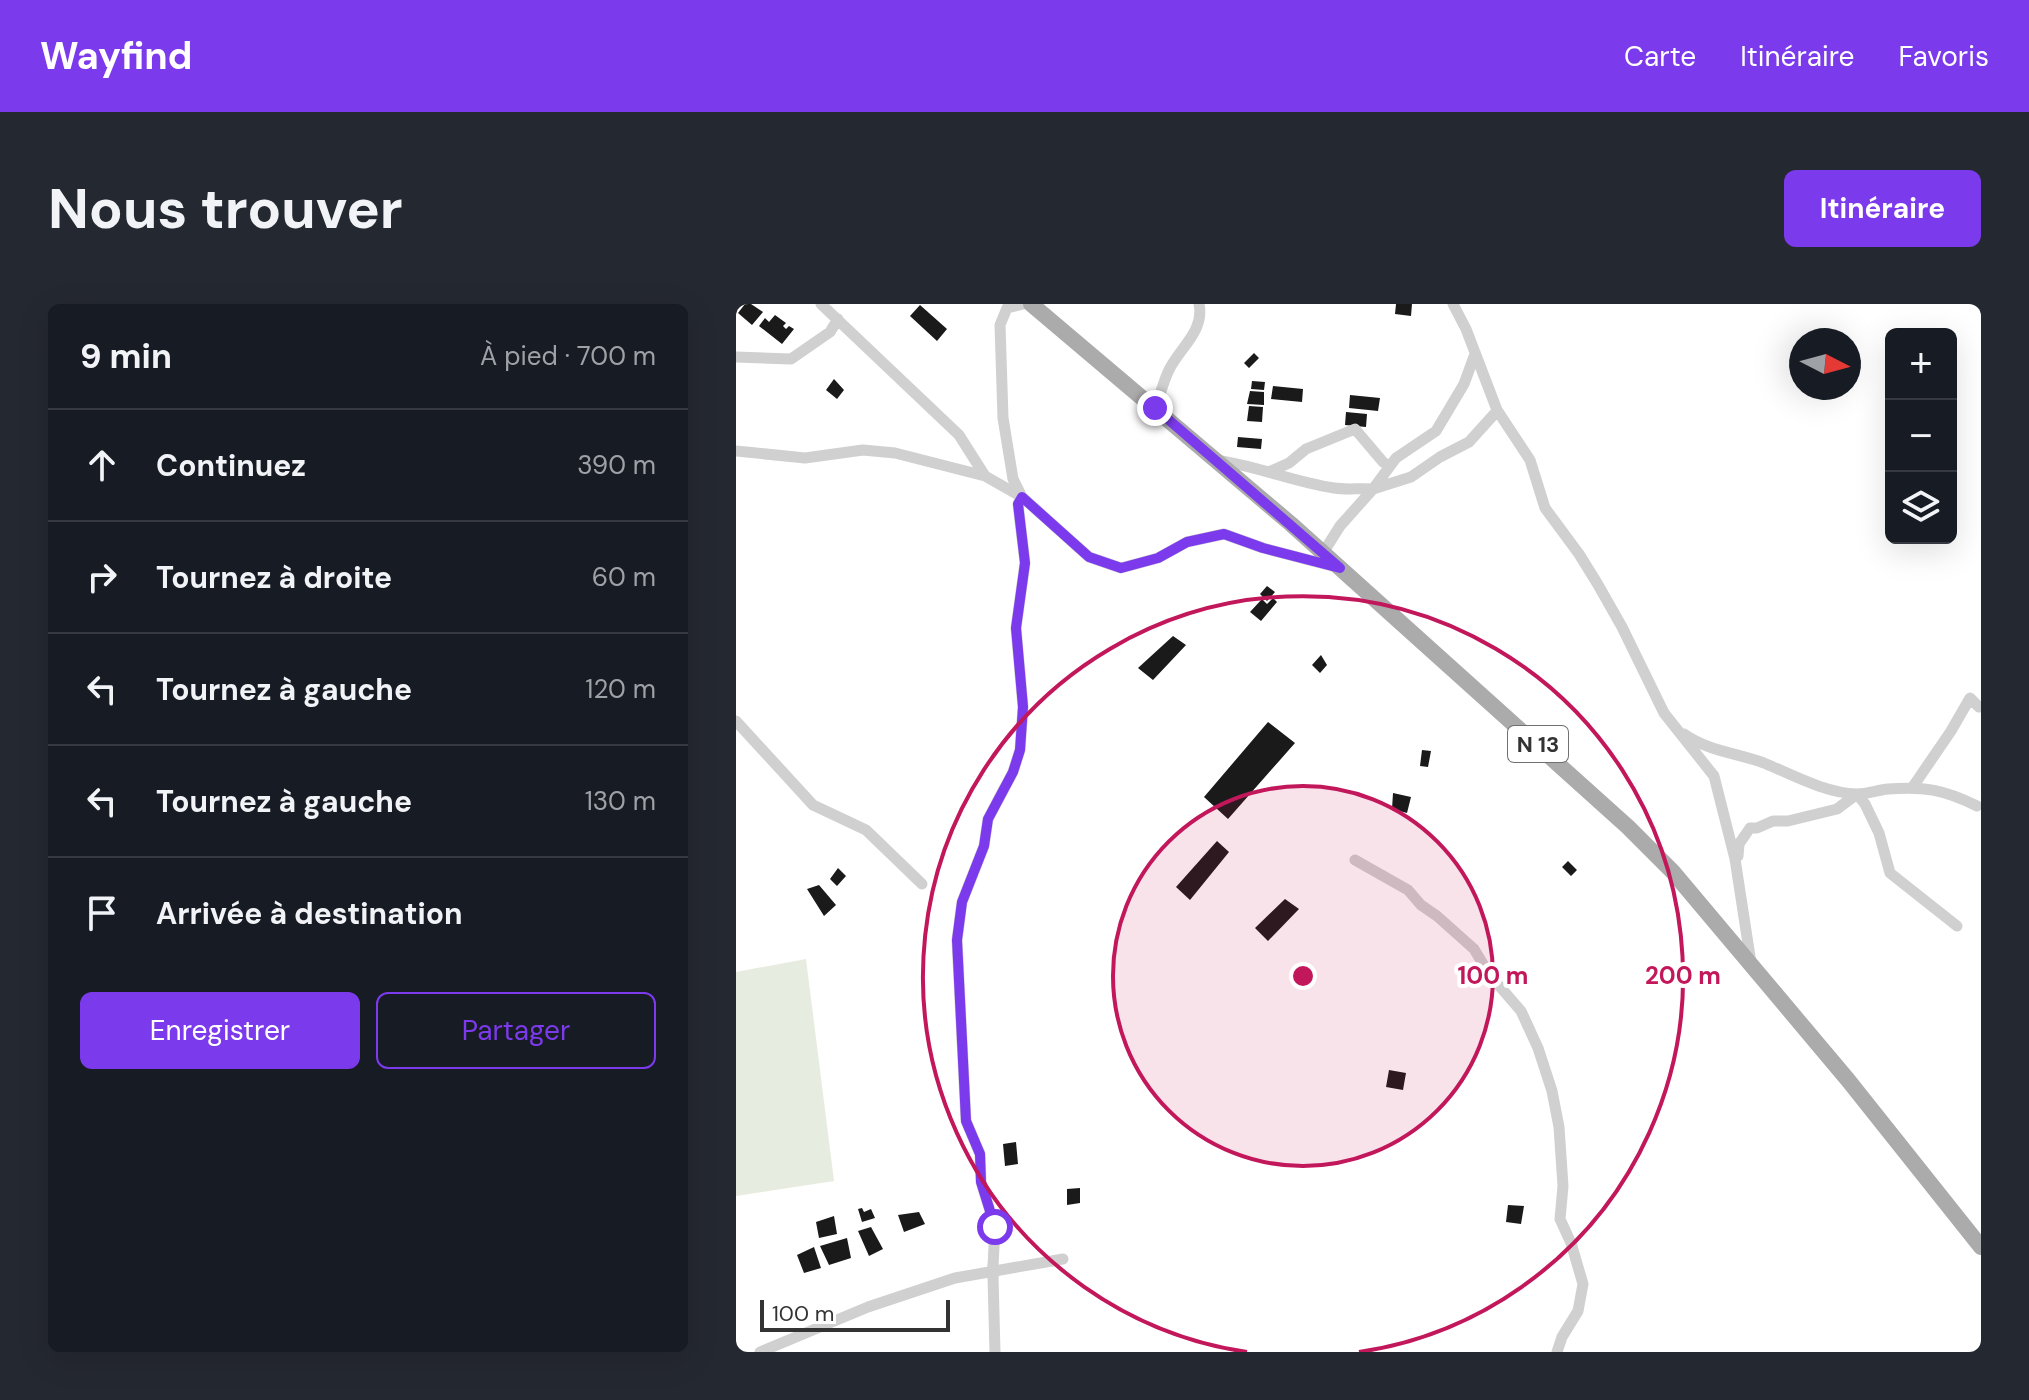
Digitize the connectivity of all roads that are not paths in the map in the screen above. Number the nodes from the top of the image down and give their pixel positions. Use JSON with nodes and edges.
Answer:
{"nodes":[{"id":1,"x":821,"y":304,"type":"edge"},
{"id":2,"x":1023,"y":304,"type":"edge"},
{"id":3,"x":1031,"y":304,"type":"edge"},
{"id":4,"x":1199,"y":304,"type":"edge"},
{"id":5,"x":1453,"y":304,"type":"edge"},
{"id":6,"x":838,"y":319,"type":"junction"},
{"id":7,"x":1475,"y":354,"type":"junction"},
{"id":8,"x":736,"y":357,"type":"edge"},
{"id":9,"x":1155,"y":408,"type":"junction"},
{"id":10,"x":1497,"y":411,"type":"junction"},
{"id":11,"x":736,"y":451,"type":"edge"},
{"id":12,"x":1216,"y":460,"type":"junction"},
{"id":13,"x":1389,"y":466,"type":"junction"},
{"id":14,"x":1271,"y":471,"type":"junction"},
{"id":15,"x":985,"y":476,"type":"junction"},
{"id":16,"x":1373,"y":489,"type":"junction"},
{"id":17,"x":1022,"y":497,"type":"junction"},
{"id":18,"x":1323,"y":553,"type":"junction"},
{"id":19,"x":1340,"y":568,"type":"junction"},
{"id":20,"x":1979,"y":707,"type":"edge"},
{"id":21,"x":736,"y":721,"type":"edge"},
{"id":22,"x":1673,"y":727,"type":"junction"},
{"id":23,"x":1912,"y":788,"type":"junction"},
{"id":24,"x":1857,"y":794,"type":"junction"},
{"id":25,"x":1977,"y":806,"type":"dead end"},
{"id":26,"x":1735,"y":859,"type":"junction"},
{"id":27,"x":1355,"y":860,"type":"dead end"},
{"id":28,"x":922,"y":884,"type":"dead end"},
{"id":29,"x":1957,"y":926,"type":"dead end"},
{"id":30,"x":1752,"y":966,"type":"junction"},
{"id":31,"x":1981,"y":1247,"type":"edge"},
{"id":32,"x":1063,"y":1259,"type":"dead end"},
{"id":33,"x":760,"y":1352,"type":"edge"},
{"id":34,"x":995,"y":1352,"type":"edge"},
{"id":35,"x":1557,"y":1352,"type":"edge"}],
"edges":[{"from":1,"to":6,"type":"street"},
{"from":2,"to":17,"type":"street"},
{"from":3,"to":9,"type":"main road","number":"N 13"},
{"from":4,"to":9,"type":"street"},
{"from":5,"to":7,"type":"street"},
{"from":6,"to":8,"type":"street"},
{"from":6,"to":15,"type":"street"},
{"from":7,"to":10,"type":"street"},
{"from":7,"to":13,"type":"street"},
{"from":9,"to":12,"type":"main road","number":"N 13"},
{"from":10,"to":16,"type":"street"},
{"from":10,"to":22,"type":"street"},
{"from":11,"to":15,"type":"street"},
{"from":12,"to":14,"type":"street"},
{"from":12,"to":18,"type":"main road","number":"N 13"},
{"from":13,"to":14,"type":"street"},
{"from":13,"to":16,"type":"street"},
{"from":14,"to":16,"type":"street"},
{"from":15,"to":17,"type":"street"},
{"from":16,"to":18,"type":"street"},
{"from":17,"to":19,"type":"street"},
{"from":17,"to":34,"type":"street"},
{"from":18,"to":19,"type":"main road","number":"N 13"},
{"from":19,"to":30,"type":"main road","number":"N 13"},
{"from":20,"to":23,"type":"street"},
{"from":21,"to":28,"type":"street"},
{"from":22,"to":24,"type":"street"},
{"from":22,"to":26,"type":"street"},
{"from":23,"to":24,"type":"street"},
{"from":23,"to":25,"type":"street"},
{"from":24,"to":26,"type":"street"},
{"from":24,"to":29,"type":"street"},
{"from":26,"to":30,"type":"street"},
{"from":27,"to":35,"type":"street"},
{"from":30,"to":31,"type":"main road","number":"N 13"},
{"from":32,"to":33,"type":"street"}]}
